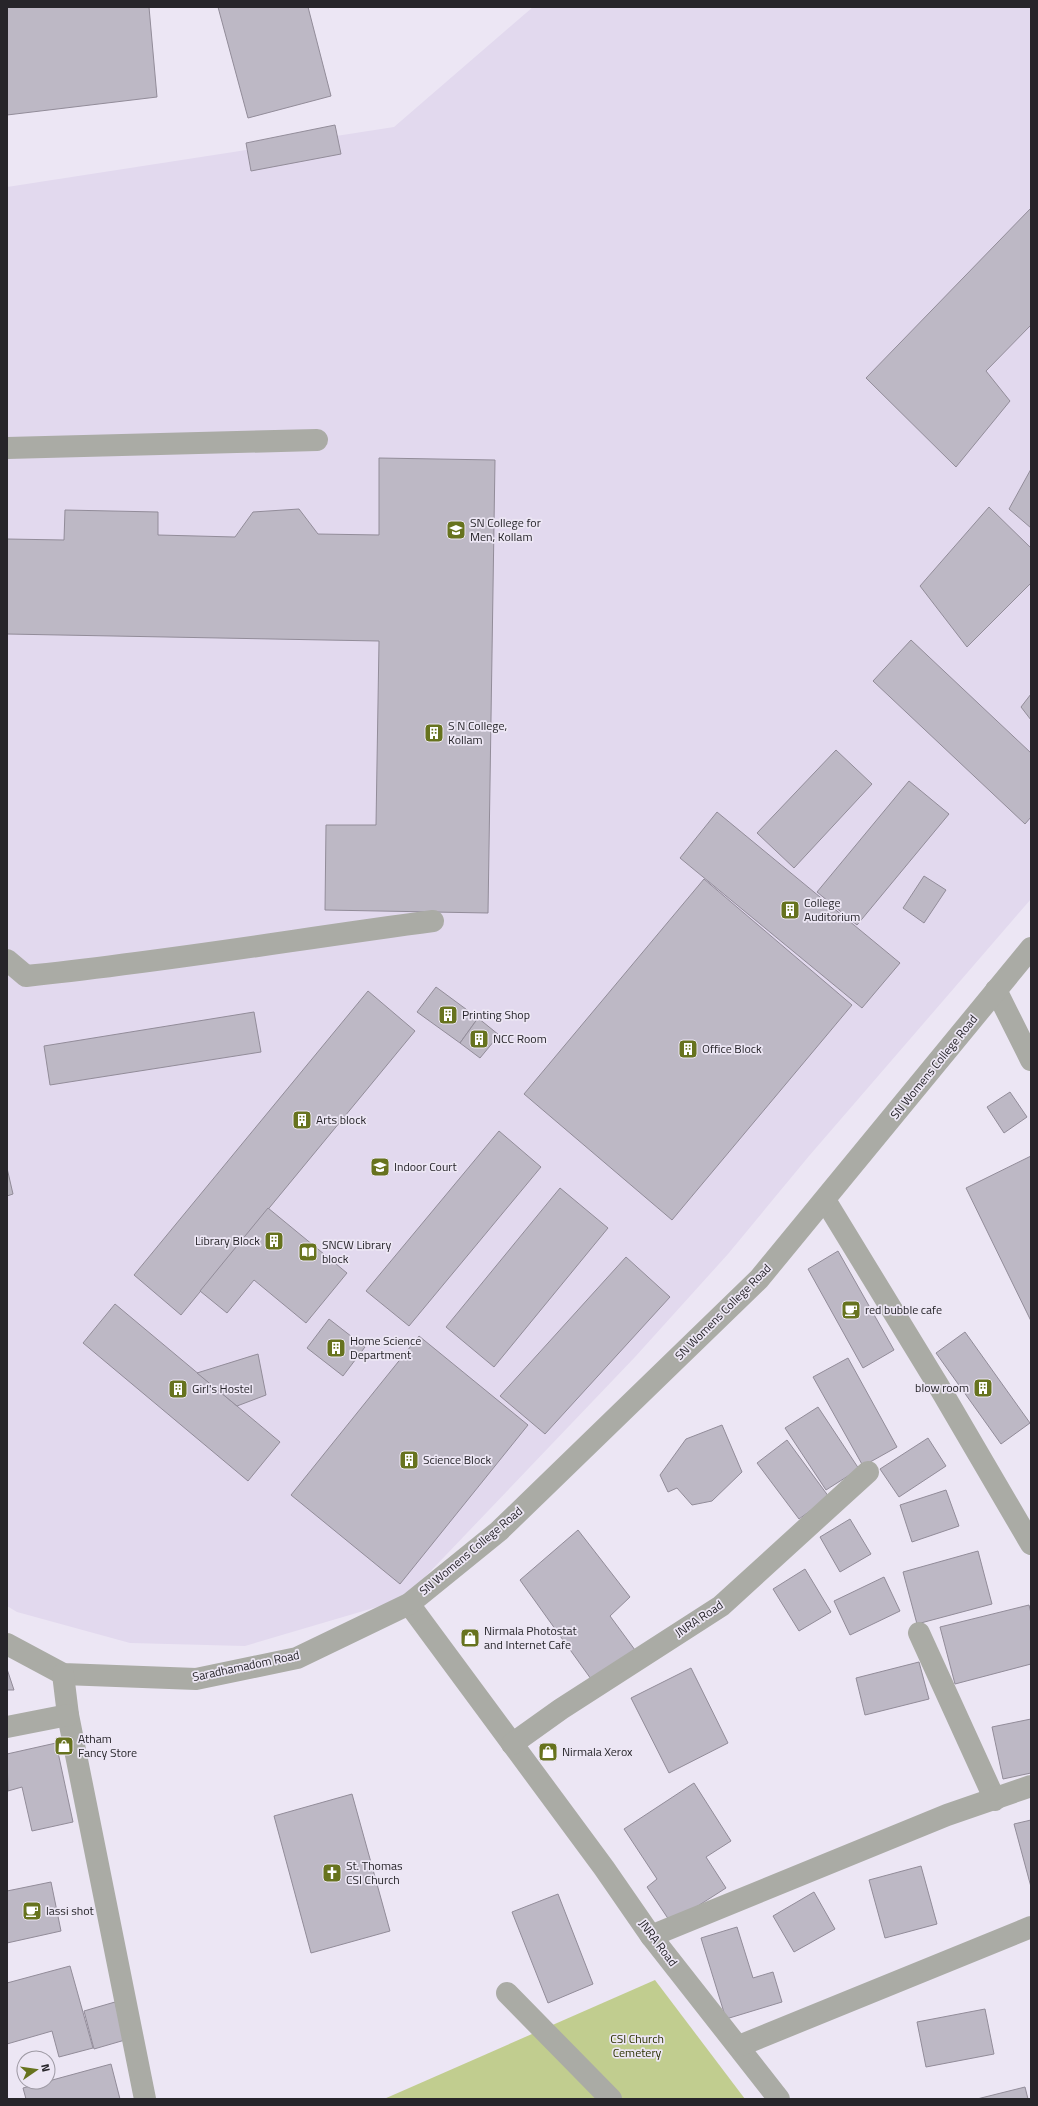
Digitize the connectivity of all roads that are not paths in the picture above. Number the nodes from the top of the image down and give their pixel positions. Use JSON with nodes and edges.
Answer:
{"nodes":[{"id":1,"x":317,"y":440,"type":"dead end"},
{"id":2,"x":7,"y":448,"type":"edge"},
{"id":3,"x":433,"y":920,"type":"dead end"},
{"id":4,"x":1031,"y":948,"type":"edge"},
{"id":5,"x":7,"y":960,"type":"edge"},
{"id":6,"x":996,"y":990,"type":"junction"},
{"id":7,"x":1031,"y":1060,"type":"edge"},
{"id":8,"x":825,"y":1200,"type":"junction"},
{"id":9,"x":868,"y":1472,"type":"dead end"},
{"id":10,"x":1031,"y":1544,"type":"edge"},
{"id":11,"x":409,"y":1604,"type":"junction"},
{"id":12,"x":919,"y":1634,"type":"dead end"},
{"id":13,"x":7,"y":1644,"type":"edge"},
{"id":14,"x":63,"y":1674,"type":"junction"},
{"id":15,"x":68,"y":1714,"type":"junction"},
{"id":16,"x":7,"y":1727,"type":"edge"},
{"id":17,"x":512,"y":1744,"type":"junction"},
{"id":18,"x":1031,"y":1786,"type":"edge"},
{"id":19,"x":995,"y":1800,"type":"junction"},
{"id":20,"x":1031,"y":1927,"type":"edge"},
{"id":21,"x":651,"y":1936,"type":"junction"},
{"id":22,"x":507,"y":1993,"type":"dead end"},
{"id":23,"x":739,"y":2046,"type":"junction"},
{"id":24,"x":145,"y":2099,"type":"edge"},
{"id":25,"x":611,"y":2099,"type":"edge"},
{"id":26,"x":779,"y":2099,"type":"edge"}],
"edges":[{"from":1,"to":2,"type":"street"},
{"from":3,"to":5,"type":"street"},
{"from":4,"to":6,"type":"street","name":"SN Womens College Road"},
{"from":6,"to":7,"type":"street"},
{"from":6,"to":8,"type":"street","name":"SN Womens College Road"},
{"from":8,"to":10,"type":"street"},
{"from":8,"to":11,"type":"street","name":"SN Womens College Road"},
{"from":9,"to":17,"type":"street","name":"JNRA Road"},
{"from":11,"to":14,"type":"street","name":"Saradhamadom Road"},
{"from":11,"to":17,"type":"street","name":"JNRA Road"},
{"from":12,"to":19,"type":"street"},
{"from":13,"to":14,"type":"street","name":"Saradhamadom Road"},
{"from":14,"to":15,"type":"street"},
{"from":15,"to":16,"type":"street"},
{"from":15,"to":24,"type":"street"},
{"from":17,"to":21,"type":"street","name":"JNRA Road"},
{"from":18,"to":19,"type":"street"},
{"from":19,"to":21,"type":"street"},
{"from":20,"to":23,"type":"street"},
{"from":21,"to":23,"type":"street","name":"JNRA Road"},
{"from":22,"to":25,"type":"street"},
{"from":23,"to":26,"type":"street","name":"JNRA Road"}]}
